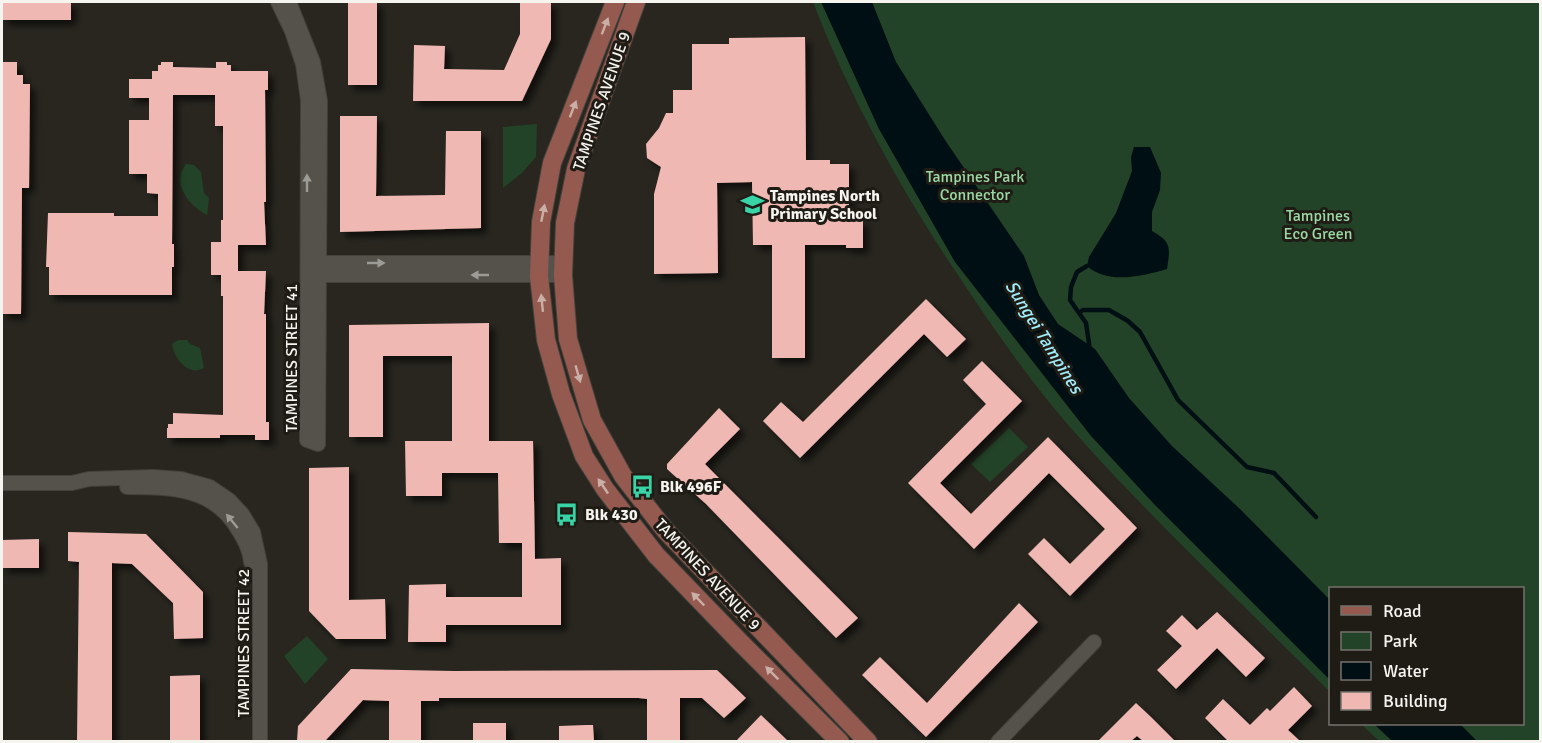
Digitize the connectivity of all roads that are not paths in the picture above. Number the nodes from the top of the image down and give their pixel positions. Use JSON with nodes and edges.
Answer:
{"nodes":[{"id":1,"x":278,"y":2,"type":"edge"},
{"id":2,"x":289,"y":2,"type":"edge"},
{"id":3,"x":615,"y":2,"type":"edge"},
{"id":4,"x":636,"y":2,"type":"edge"},
{"id":5,"x":297,"y":30,"type":"junction"},
{"id":6,"x":312,"y":269,"type":"junction"},
{"id":7,"x":563,"y":269,"type":"junction"},
{"id":8,"x":539,"y":270,"type":"junction"},
{"id":9,"x":2,"y":483,"type":"edge"},
{"id":10,"x":72,"y":483,"type":"junction"},
{"id":11,"x":1094,"y":642,"type":"dead end"},
{"id":12,"x":253,"y":741,"type":"edge"},
{"id":13,"x":260,"y":741,"type":"edge"},
{"id":14,"x":840,"y":741,"type":"edge"},
{"id":15,"x":868,"y":741,"type":"edge"},
{"id":16,"x":998,"y":741,"type":"edge"}],
"edges":[{"from":1,"to":5,"type":"street","name":"TAMPINES STREET 41"},
{"from":2,"to":5,"type":"street","name":"TAMPINES STREET 41"},
{"from":8,"to":3,"type":"main road","name":"TAMPINES AVENUE 9","one_way":true},
{"from":4,"to":7,"type":"main road","name":"TAMPINES AVENUE 9"},
{"from":5,"to":6,"type":"street","name":"TAMPINES STREET 41"},
{"from":6,"to":6,"type":"street","name":"TAMPINES STREET 41"},
{"from":6,"to":8,"type":"street"},
{"from":7,"to":8,"type":"street"},
{"from":7,"to":15,"type":"main road","name":"TAMPINES AVENUE 9","one_way":true},
{"from":14,"to":8,"type":"main road","name":"TAMPINES AVENUE 9","one_way":true},
{"from":9,"to":10,"type":"street","name":"TAMPINES STREET 42"},
{"from":12,"to":10,"type":"street","name":"TAMPINES STREET 42","one_way":true},
{"from":10,"to":13,"type":"street","name":"TAMPINES STREET 42"},
{"from":11,"to":16,"type":"street"}]}
